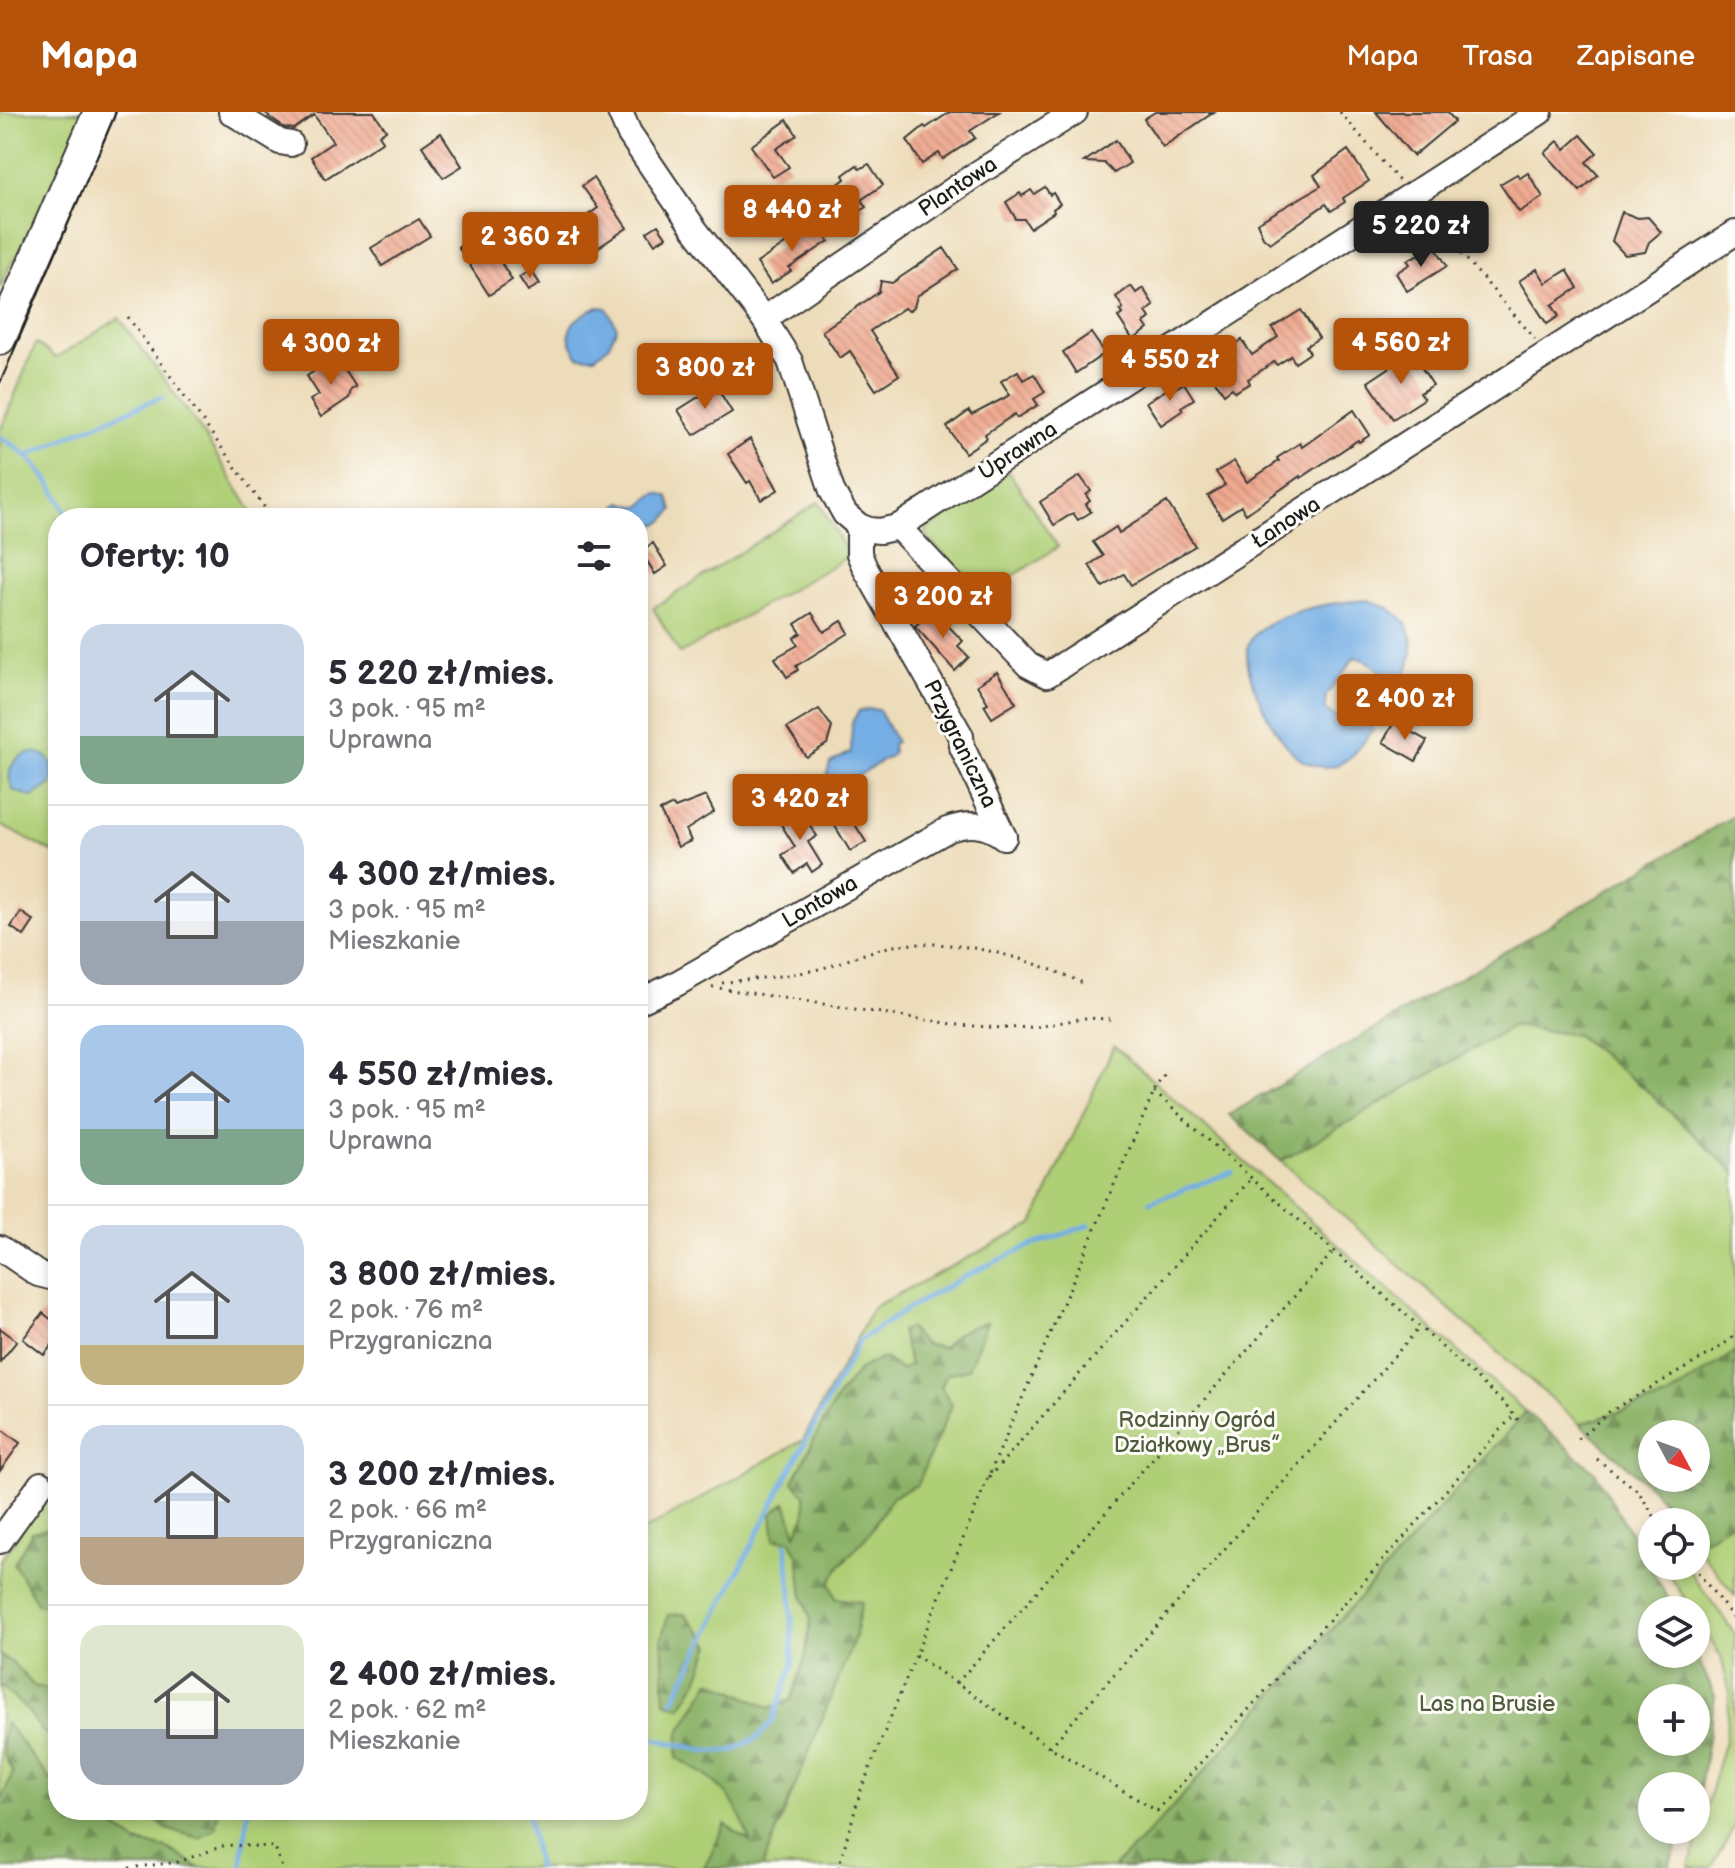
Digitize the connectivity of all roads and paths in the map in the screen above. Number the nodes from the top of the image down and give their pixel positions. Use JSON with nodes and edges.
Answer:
{"nodes":[{"id":1,"x":99,"y":112,"type":"edge"},
{"id":2,"x":231,"y":112,"type":"edge"},
{"id":3,"x":1075,"y":112,"type":"edge"},
{"id":4,"x":1340,"y":112,"type":"edge"},
{"id":5,"x":1540,"y":112,"type":"edge"},
{"id":6,"x":628,"y":115,"type":"edge"},
{"id":7,"x":291,"y":144,"type":"dead end"},
{"id":8,"x":1412,"y":197,"type":"junction"},
{"id":9,"x":1735,"y":233,"type":"edge"},
{"id":10,"x":128,"y":317,"type":"dead end"},
{"id":11,"x":764,"y":319,"type":"junction"},
{"id":12,"x":0,"y":339,"type":"edge"},
{"id":13,"x":1547,"y":354,"type":"junction"},
{"id":14,"x":265,"y":508,"type":"edge"},
{"id":15,"x":859,"y":526,"type":"junction"},
{"id":16,"x":898,"y":527,"type":"junction"},
{"id":17,"x":1004,"y":837,"type":"joint"},
{"id":18,"x":1085,"y":984,"type":"dead end"},
{"id":19,"x":648,"y":997,"type":"edge"},
{"id":20,"x":1110,"y":1019,"type":"dead end"},
{"id":21,"x":1165,"y":1075,"type":"dead end"},
{"id":22,"x":1154,"y":1092,"type":"junction"},
{"id":23,"x":1252,"y":1178,"type":"junction"},
{"id":24,"x":0,"y":1248,"type":"edge"},
{"id":25,"x":1334,"y":1251,"type":"junction"},
{"id":26,"x":48,"y":1276,"type":"edge"},
{"id":27,"x":1420,"y":1327,"type":"junction"},
{"id":28,"x":1735,"y":1336,"type":"edge"},
{"id":29,"x":1514,"y":1415,"type":"junction"},
{"id":30,"x":1519,"y":1421,"type":"dead end"},
{"id":31,"x":1578,"y":1439,"type":"dead end"},
{"id":32,"x":1597,"y":1459,"type":"dead end"},
{"id":33,"x":987,"y":1480,"type":"junction"},
{"id":34,"x":41,"y":1484,"type":"dead end"},
{"id":35,"x":1649,"y":1508,"type":"edge"},
{"id":36,"x":0,"y":1541,"type":"edge"},
{"id":37,"x":1704,"y":1580,"type":"edge"},
{"id":38,"x":1735,"y":1620,"type":"edge"},
{"id":39,"x":915,"y":1655,"type":"junction"},
{"id":40,"x":957,"y":1683,"type":"junction"},
{"id":41,"x":1050,"y":1747,"type":"junction"},
{"id":42,"x":129,"y":1868,"type":"edge"},
{"id":43,"x":282,"y":1868,"type":"edge"},
{"id":44,"x":838,"y":1868,"type":"edge"}],
"edges":[{"from":1,"to":12,"type":"main road"},
{"from":2,"to":7,"type":"street"},
{"from":3,"to":11,"type":"street","name":"Plantowa"},
{"from":4,"to":8,"type":"path"},
{"from":5,"to":8,"type":"street","name":"Uprawna"},
{"from":6,"to":11,"type":"street"},
{"from":8,"to":13,"type":"path"},
{"from":8,"to":16,"type":"street","name":"Uprawna"},
{"from":9,"to":13,"type":"street","name":"Łanowa"},
{"from":10,"to":14,"type":"path"},
{"from":11,"to":15,"type":"street"},
{"from":13,"to":16,"type":"street","name":"Łanowa"},
{"from":15,"to":16,"type":"street"},
{"from":15,"to":17,"type":"street","name":"Przygraniczna"},
{"from":17,"to":19,"type":"street","name":"Lontowa"},
{"from":18,"to":20,"type":"path"},
{"from":21,"to":22,"type":"path"},
{"from":22,"to":23,"type":"path"},
{"from":22,"to":33,"type":"path"},
{"from":23,"to":25,"type":"path"},
{"from":23,"to":33,"type":"path"},
{"from":24,"to":26,"type":"street"},
{"from":25,"to":27,"type":"path"},
{"from":25,"to":40,"type":"path"},
{"from":27,"to":29,"type":"path"},
{"from":27,"to":41,"type":"path"},
{"from":28,"to":31,"type":"path"},
{"from":29,"to":30,"type":"path"},
{"from":29,"to":41,"type":"path"},
{"from":32,"to":35,"type":"path"},
{"from":33,"to":39,"type":"path"},
{"from":34,"to":36,"type":"street"},
{"from":37,"to":38,"type":"path"},
{"from":39,"to":40,"type":"path"},
{"from":39,"to":44,"type":"path"},
{"from":40,"to":41,"type":"path"},
{"from":42,"to":43,"type":"path"}]}
